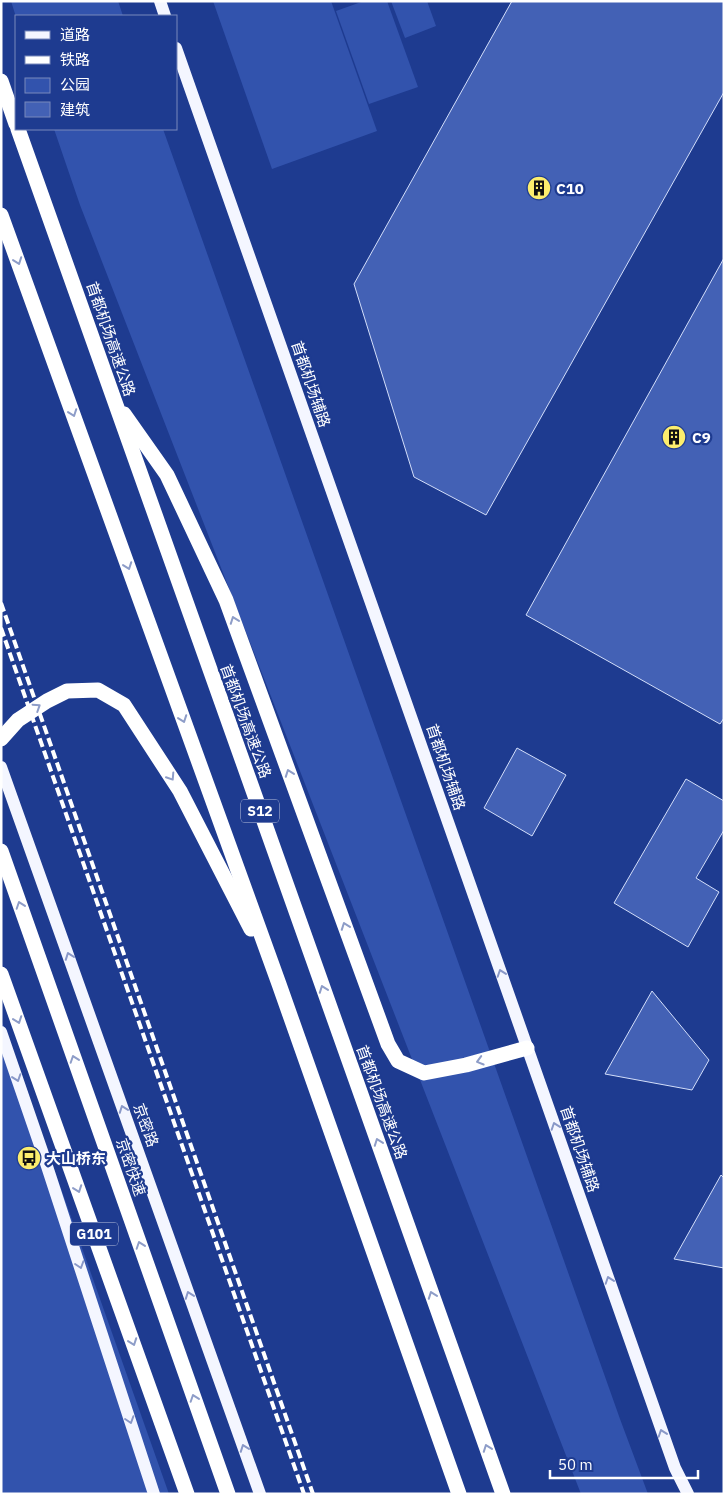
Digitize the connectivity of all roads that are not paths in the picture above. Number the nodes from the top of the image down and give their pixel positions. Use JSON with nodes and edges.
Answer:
{"nodes":[{"id":1,"x":160,"y":1,"type":"edge"},
{"id":2,"x":165,"y":15,"type":"edge"},
{"id":3,"x":178,"y":54,"type":"edge"},
{"id":4,"x":1,"y":81,"type":"edge"},
{"id":5,"x":15,"y":121,"type":"edge"},
{"id":6,"x":18,"y":130,"type":"edge"},
{"id":7,"x":1,"y":215,"type":"edge"},
{"id":8,"x":113,"y":399,"type":"junction"},
{"id":9,"x":1,"y":739,"type":"edge"},
{"id":10,"x":1,"y":767,"type":"edge"},
{"id":11,"x":1,"y":851,"type":"edge"},
{"id":12,"x":1,"y":974,"type":"edge"},
{"id":13,"x":279,"y":984,"type":"junction"},
{"id":14,"x":1,"y":1032,"type":"edge"},
{"id":15,"x":527,"y":1048,"type":"junction"},
{"id":16,"x":154,"y":1494,"type":"edge"},
{"id":17,"x":187,"y":1494,"type":"edge"},
{"id":18,"x":228,"y":1494,"type":"edge"},
{"id":19,"x":260,"y":1494,"type":"edge"},
{"id":20,"x":459,"y":1494,"type":"edge"},
{"id":21,"x":503,"y":1494,"type":"edge"},
{"id":22,"x":688,"y":1494,"type":"edge"}],
"edges":[{"from":1,"to":2,"type":"main road"},
{"from":15,"to":3,"type":"main road","name":"首都机场辅路","one_way":true},
{"from":4,"to":5,"type":"highway"},
{"from":6,"to":8,"type":"highway","name":"首都机场高速公路","number":"S12"},
{"from":7,"to":13,"type":"highway","number":"S12","one_way":true},
{"from":15,"to":8,"type":"highway","one_way":true},
{"from":21,"to":8,"type":"highway","name":"首都机场高速公路","number":"S12","one_way":true},
{"from":9,"to":13,"type":"highway","one_way":true},
{"from":19,"to":10,"type":"main road","name":"京密路","one_way":true},
{"from":18,"to":11,"type":"highway","name":"京密快速","number":"G101","one_way":true},
{"from":12,"to":17,"type":"highway","number":"G101","one_way":true},
{"from":13,"to":20,"type":"highway","number":"S12"},
{"from":14,"to":16,"type":"main road","number":"G101","one_way":true},
{"from":22,"to":15,"type":"main road","name":"首都机场辅路","one_way":true}]}
